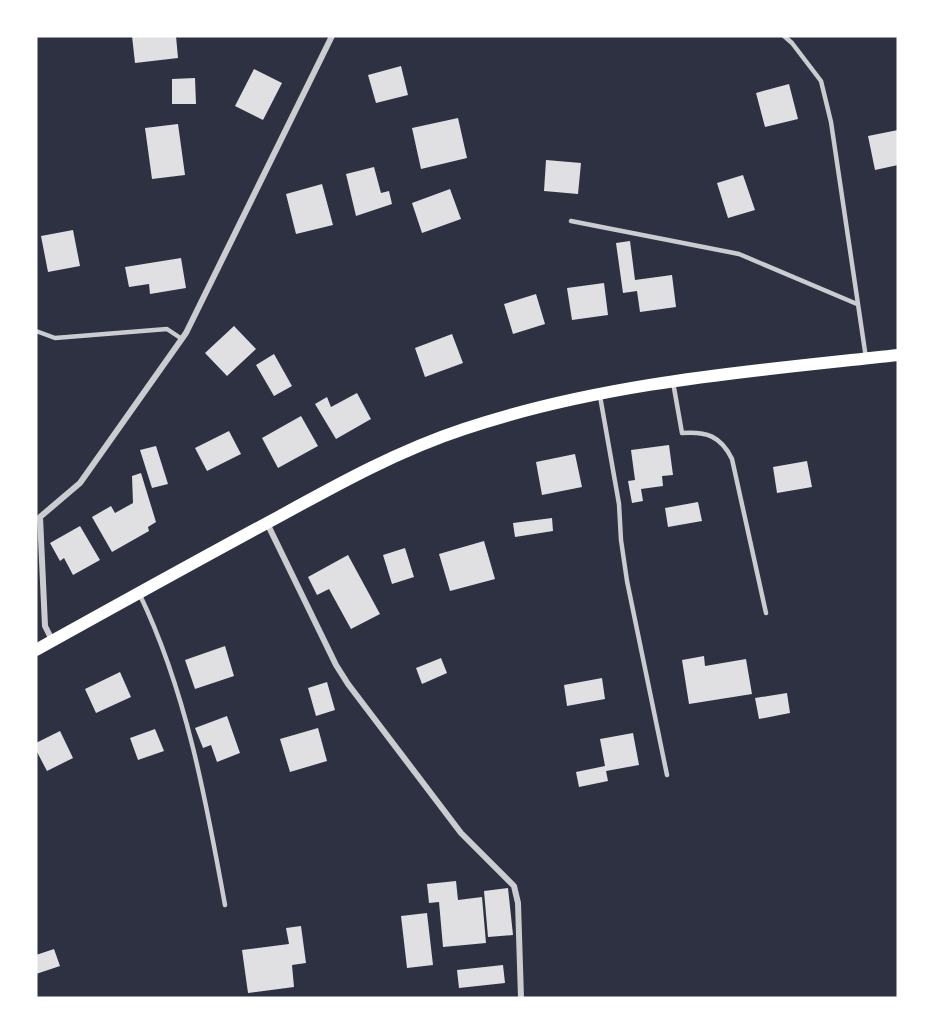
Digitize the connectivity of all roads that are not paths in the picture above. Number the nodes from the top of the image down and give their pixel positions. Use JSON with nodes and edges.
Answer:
{"nodes":[{"id":1,"x":332,"y":36,"type":"edge"},
{"id":2,"x":784,"y":36,"type":"edge"},
{"id":3,"x":571,"y":221,"type":"dead end"},
{"id":4,"x":857,"y":304,"type":"junction"},
{"id":5,"x":36,"y":331,"type":"edge"},
{"id":6,"x":182,"y":339,"type":"junction"},
{"id":7,"x":898,"y":354,"type":"edge"},
{"id":8,"x":866,"y":358,"type":"junction"},
{"id":9,"x":672,"y":382,"type":"junction"},
{"id":10,"x":599,"y":393,"type":"junction"},
{"id":11,"x":267,"y":523,"type":"junction"},
{"id":12,"x":139,"y":593,"type":"junction"},
{"id":13,"x":766,"y":614,"type":"dead end"},
{"id":14,"x":52,"y":641,"type":"junction"},
{"id":15,"x":36,"y":650,"type":"edge"},
{"id":16,"x":667,"y":775,"type":"dead end"},
{"id":17,"x":225,"y":904,"type":"dead end"},
{"id":18,"x":521,"y":998,"type":"edge"}],
"edges":[{"from":1,"to":6,"type":"street"},
{"from":2,"to":4,"type":"lane"},
{"from":3,"to":4,"type":"lane"},
{"from":4,"to":8,"type":"lane"},
{"from":5,"to":6,"type":"lane"},
{"from":6,"to":14,"type":"street"},
{"from":7,"to":8,"type":"main road"},
{"from":8,"to":9,"type":"main road"},
{"from":9,"to":10,"type":"main road"},
{"from":9,"to":13,"type":"lane"},
{"from":10,"to":11,"type":"main road"},
{"from":10,"to":16,"type":"lane"},
{"from":11,"to":12,"type":"main road"},
{"from":11,"to":18,"type":"street"},
{"from":12,"to":14,"type":"main road"},
{"from":12,"to":17,"type":"lane"},
{"from":14,"to":15,"type":"main road"}]}
